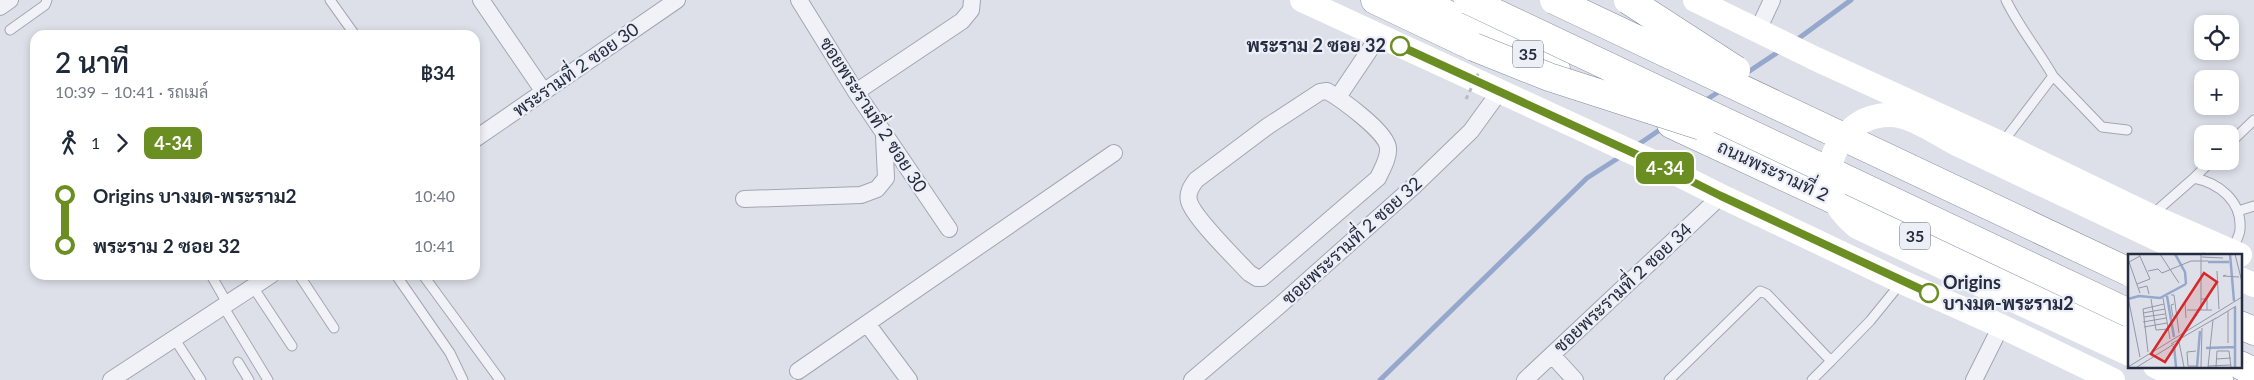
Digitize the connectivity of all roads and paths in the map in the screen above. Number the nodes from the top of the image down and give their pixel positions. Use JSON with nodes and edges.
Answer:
{"nodes":[{"id":1,"x":10,"y":0,"type":"edge"},
{"id":2,"x":47,"y":0,"type":"edge"},
{"id":3,"x":330,"y":0,"type":"edge"},
{"id":4,"x":481,"y":0,"type":"edge"},
{"id":5,"x":677,"y":0,"type":"edge"},
{"id":6,"x":799,"y":0,"type":"edge"},
{"id":7,"x":972,"y":0,"type":"edge"},
{"id":8,"x":1302,"y":0,"type":"edge"},
{"id":9,"x":1375,"y":0,"type":"edge"},
{"id":10,"x":1419,"y":0,"type":"edge"},
{"id":11,"x":1468,"y":0,"type":"edge"},
{"id":12,"x":1554,"y":0,"type":"edge"},
{"id":13,"x":1576,"y":0,"type":"edge"},
{"id":14,"x":1628,"y":0,"type":"edge"},
{"id":15,"x":1695,"y":0,"type":"edge"},
{"id":16,"x":1772,"y":0,"type":"edge"},
{"id":17,"x":2006,"y":0,"type":"edge"},
{"id":18,"x":0,"y":7,"type":"edge"},
{"id":19,"x":10,"y":30,"type":"dead end"},
{"id":20,"x":351,"y":30,"type":"edge"},
{"id":21,"x":1763,"y":32,"type":"junction"},
{"id":22,"x":1379,"y":36,"type":"junction"},
{"id":23,"x":2053,"y":76,"type":"junction"},
{"id":24,"x":1500,"y":91,"type":"junction"},
{"id":25,"x":544,"y":92,"type":"junction"},
{"id":26,"x":856,"y":92,"type":"junction"},
{"id":27,"x":1338,"y":97,"type":"junction"},
{"id":28,"x":2254,"y":120,"type":"edge"},
{"id":29,"x":1820,"y":126,"type":"junction"},
{"id":30,"x":2127,"y":130,"type":"dead end"},
{"id":31,"x":884,"y":134,"type":"junction"},
{"id":32,"x":2239,"y":134,"type":"edge"},
{"id":33,"x":2008,"y":135,"type":"junction"},
{"id":34,"x":480,"y":137,"type":"edge"},
{"id":35,"x":1114,"y":153,"type":"dead end"},
{"id":36,"x":1805,"y":160,"type":"junction"},
{"id":37,"x":2202,"y":170,"type":"edge"},
{"id":38,"x":2194,"y":178,"type":"junction"},
{"id":39,"x":1721,"y":196,"type":"junction"},
{"id":40,"x":744,"y":199,"type":"dead end"},
{"id":41,"x":2254,"y":206,"type":"edge"},
{"id":42,"x":2238,"y":211,"type":"junction"},
{"id":43,"x":2151,"y":216,"type":"junction"},
{"id":44,"x":949,"y":229,"type":"dead end"},
{"id":45,"x":2189,"y":254,"type":"edge"},
{"id":46,"x":2237,"y":254,"type":"edge"},
{"id":47,"x":2242,"y":256,"type":"edge"},
{"id":48,"x":2254,"y":261,"type":"edge"},
{"id":49,"x":2128,"y":263,"type":"edge"},
{"id":50,"x":2128,"y":272,"type":"edge"},
{"id":51,"x":2242,"y":279,"type":"edge"},
{"id":52,"x":213,"y":280,"type":"edge"},
{"id":53,"x":264,"y":280,"type":"edge"},
{"id":54,"x":302,"y":280,"type":"edge"},
{"id":55,"x":399,"y":280,"type":"edge"},
{"id":56,"x":427,"y":280,"type":"edge"},
{"id":57,"x":1902,"y":282,"type":"junction"},
{"id":58,"x":2254,"y":285,"type":"edge"},
{"id":59,"x":253,"y":287,"type":"junction"},
{"id":60,"x":225,"y":305,"type":"junction"},
{"id":61,"x":2128,"y":313,"type":"edge"},
{"id":62,"x":2242,"y":317,"type":"edge"},
{"id":63,"x":2254,"y":323,"type":"edge"},
{"id":64,"x":868,"y":325,"type":"junction"},
{"id":65,"x":2001,"y":326,"type":"junction"},
{"id":66,"x":2242,"y":326,"type":"edge"},
{"id":67,"x":334,"y":328,"type":"dead end"},
{"id":68,"x":2254,"y":331,"type":"edge"},
{"id":69,"x":2128,"y":337,"type":"edge"},
{"id":70,"x":174,"y":338,"type":"junction"},
{"id":71,"x":292,"y":346,"type":"dead end"},
{"id":72,"x":2128,"y":354,"type":"edge"},
{"id":73,"x":1552,"y":355,"type":"junction"},
{"id":74,"x":1831,"y":361,"type":"junction"},
{"id":75,"x":238,"y":362,"type":"dead end"},
{"id":76,"x":2242,"y":366,"type":"edge"},
{"id":77,"x":2159,"y":368,"type":"edge"},
{"id":78,"x":2194,"y":368,"type":"edge"},
{"id":79,"x":798,"y":371,"type":"dead end"},
{"id":80,"x":2254,"y":372,"type":"edge"},
{"id":81,"x":111,"y":380,"type":"edge"},
{"id":82,"x":201,"y":380,"type":"edge"},
{"id":83,"x":249,"y":380,"type":"edge"},
{"id":84,"x":268,"y":380,"type":"edge"},
{"id":85,"x":462,"y":380,"type":"edge"},
{"id":86,"x":500,"y":380,"type":"edge"},
{"id":87,"x":909,"y":380,"type":"edge"},
{"id":88,"x":1192,"y":380,"type":"edge"},
{"id":89,"x":1525,"y":380,"type":"edge"},
{"id":90,"x":1575,"y":380,"type":"edge"},
{"id":91,"x":1669,"y":380,"type":"edge"},
{"id":92,"x":1812,"y":380,"type":"edge"},
{"id":93,"x":1974,"y":380,"type":"edge"},
{"id":94,"x":2114,"y":380,"type":"edge"},
{"id":95,"x":2185,"y":380,"type":"edge"},
{"id":96,"x":2219,"y":380,"type":"edge"}],
"edges":[{"from":1,"to":18,"type":"street"},
{"from":2,"to":19,"type":"lane"},
{"from":3,"to":20,"type":"lane"},
{"from":4,"to":25,"type":"street"},
{"from":5,"to":25,"type":"street","name":"พระรามที่ 2 ซอย 30"},
{"from":6,"to":26,"type":"street","name":"ซอยพระรามที่ 2 ซอย 30"},
{"from":7,"to":26,"type":"street"},
{"from":8,"to":22,"type":"main road"},
{"from":9,"to":36,"type":"highway","bridge":true},
{"from":10,"to":69,"type":"highway","name":"ถนนพระรามที่ 2","number":"35"},
{"from":11,"to":36,"type":"highway","bridge":true},
{"from":12,"to":29,"type":"highway","bridge":true},
{"from":13,"to":49,"type":"highway"},
{"from":14,"to":29,"type":"highway","bridge":true},
{"from":15,"to":21,"type":"main road"},
{"from":16,"to":21,"type":"street"},
{"from":17,"to":23,"type":"lane"},
{"from":21,"to":33,"type":"main road"},
{"from":22,"to":24,"type":"main road"},
{"from":22,"to":27,"type":"street"},
{"from":23,"to":30,"type":"lane"},
{"from":23,"to":33,"type":"lane"},
{"from":24,"to":39,"type":"main road"},
{"from":24,"to":88,"type":"street","name":"ซอยพระรามที่ 2 ซอย 32"},
{"from":25,"to":34,"type":"street","name":"พระรามที่ 2 ซอย 30"},
{"from":26,"to":31,"type":"street","name":"ซอยพระรามที่ 2 ซอย 30"},
{"from":27,"to":27,"type":"street"},
{"from":28,"to":32,"type":"lane"},
{"from":29,"to":50,"type":"highway","bridge":true},
{"from":31,"to":40,"type":"street"},
{"from":31,"to":44,"type":"street","name":"ซอยพระรามที่ 2 ซอย 30"},
{"from":33,"to":43,"type":"main road"},
{"from":35,"to":64,"type":"street"},
{"from":36,"to":61,"type":"highway","bridge":true},
{"from":37,"to":38,"type":"lane"},
{"from":38,"to":42,"type":"lane"},
{"from":38,"to":43,"type":"lane"},
{"from":39,"to":57,"type":"main road"},
{"from":39,"to":73,"type":"street","name":"ซอยพระรามที่ 2 ซอย 34"},
{"from":41,"to":42,"type":"lane"},
{"from":42,"to":46,"type":"lane"},
{"from":43,"to":46,"type":"main road"},
{"from":45,"to":72,"type":"main road","bridge":true},
{"from":47,"to":48,"type":"main road"},
{"from":51,"to":58,"type":"main road"},
{"from":52,"to":60,"type":"lane"},
{"from":53,"to":59,"type":"street"},
{"from":54,"to":67,"type":"lane"},
{"from":55,"to":85,"type":"lane"},
{"from":56,"to":86,"type":"lane"},
{"from":57,"to":65,"type":"main road"},
{"from":57,"to":74,"type":"lane"},
{"from":59,"to":60,"type":"street"},
{"from":59,"to":71,"type":"lane"},
{"from":60,"to":70,"type":"street"},
{"from":60,"to":84,"type":"lane"},
{"from":62,"to":63,"type":"highway"},
{"from":64,"to":79,"type":"street"},
{"from":64,"to":87,"type":"street"},
{"from":65,"to":93,"type":"street"},
{"from":65,"to":94,"type":"main road"},
{"from":66,"to":68,"type":"highway"},
{"from":70,"to":81,"type":"street"},
{"from":70,"to":82,"type":"lane"},
{"from":73,"to":89,"type":"street","name":"ซอยพระรามที่ 2 ซอย 34"},
{"from":73,"to":90,"type":"street"},
{"from":74,"to":91,"type":"lane"},
{"from":74,"to":92,"type":"lane"},
{"from":75,"to":83,"type":"lane"},
{"from":76,"to":80,"type":"highway"},
{"from":77,"to":95,"type":"main road"},
{"from":78,"to":96,"type":"highway"}]}
